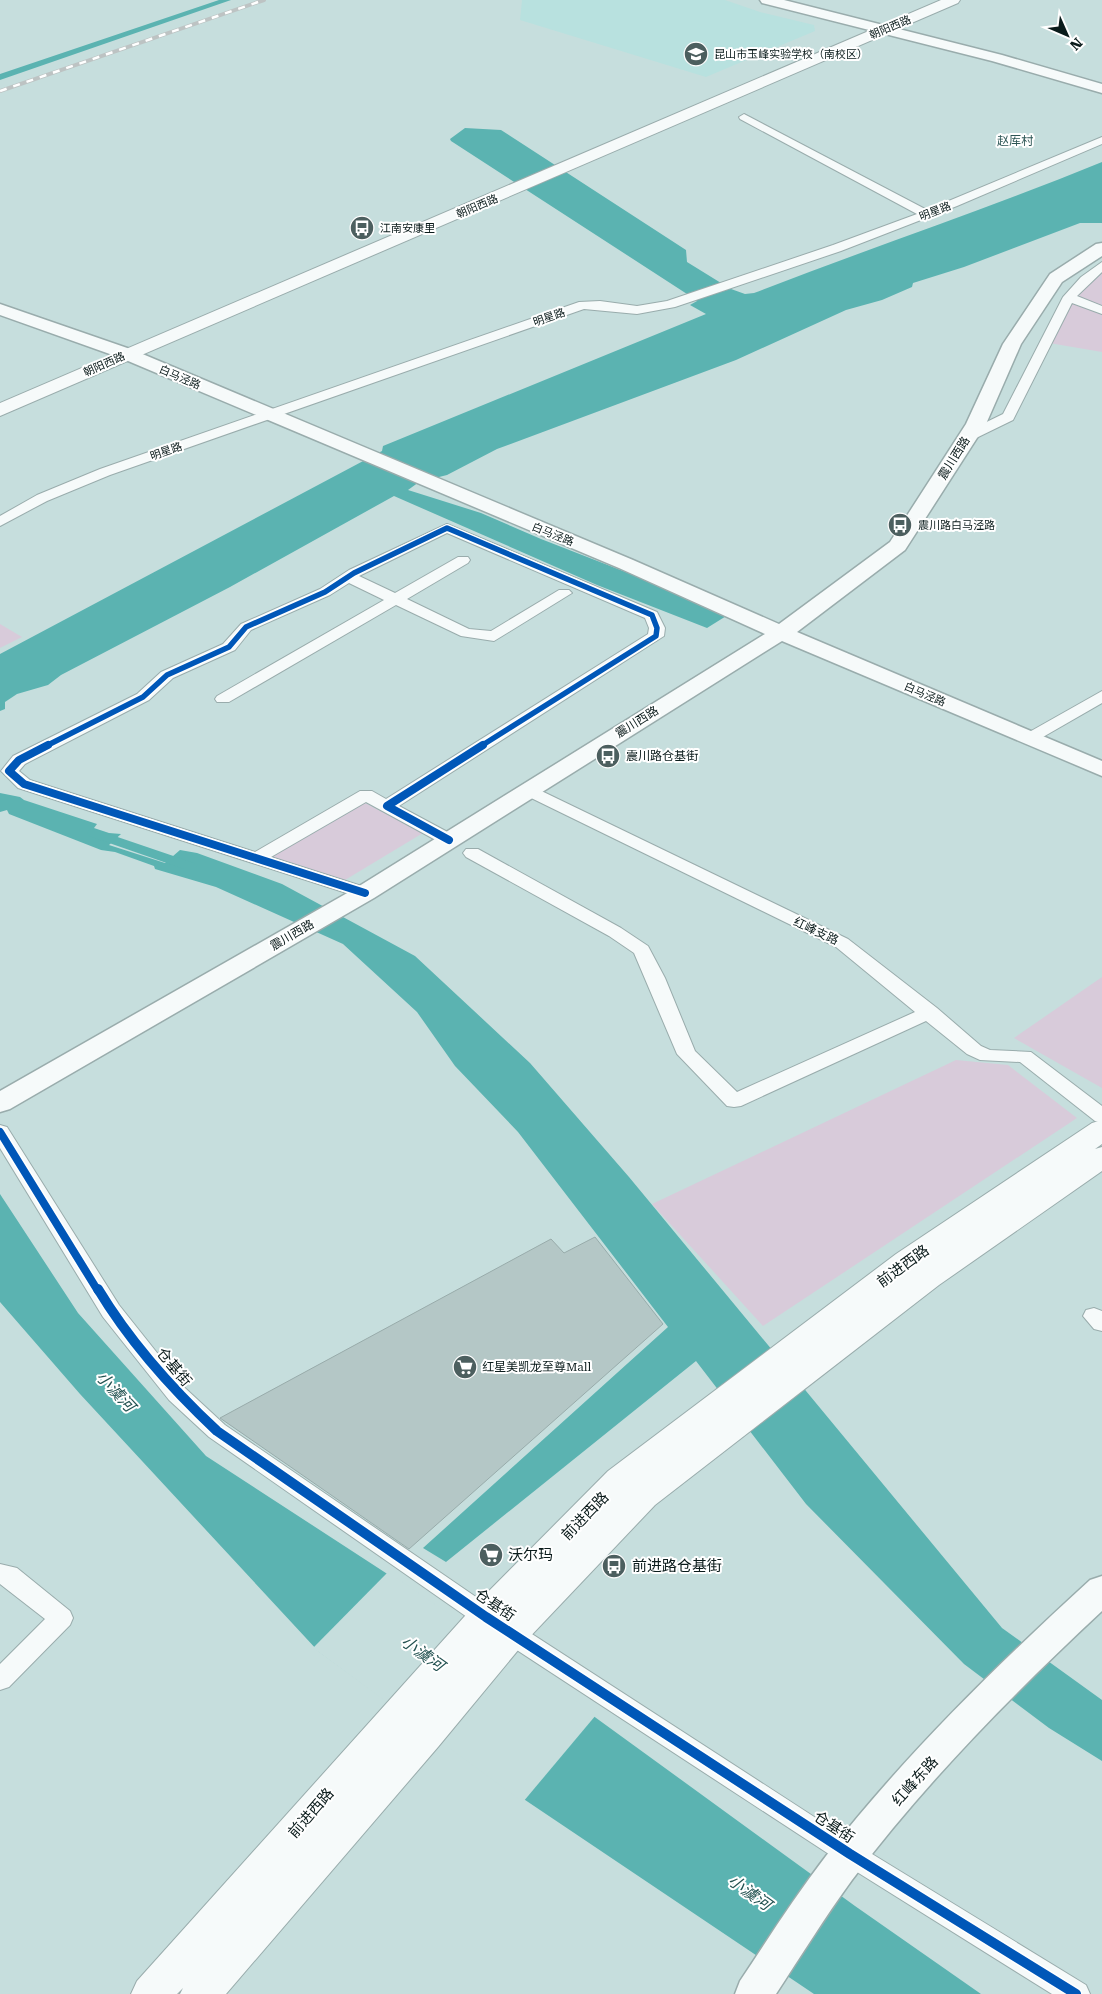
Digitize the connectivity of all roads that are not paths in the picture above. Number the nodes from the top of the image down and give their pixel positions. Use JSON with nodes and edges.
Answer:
{"nodes":[{"id":1,"x":767,"y":0,"type":"edge"},
{"id":2,"x":790,"y":0,"type":"edge"},
{"id":3,"x":921,"y":0,"type":"edge"},
{"id":4,"x":953,"y":0,"type":"edge"},
{"id":5,"x":877,"y":26,"type":"junction"},
{"id":6,"x":1101,"y":86,"type":"edge"},
{"id":7,"x":744,"y":117,"type":"dead end"},
{"id":8,"x":1102,"y":140,"type":"edge"},
{"id":9,"x":509,"y":184,"type":"junction"},
{"id":10,"x":926,"y":214,"type":"junction"},
{"id":11,"x":1102,"y":248,"type":"edge"},
{"id":12,"x":1102,"y":266,"type":"edge"},
{"id":13,"x":1069,"y":297,"type":"junction"},
{"id":14,"x":0,"y":309,"type":"edge"},
{"id":15,"x":1102,"y":310,"type":"edge"},
{"id":16,"x":118,"y":351,"type":"junction"},
{"id":17,"x":0,"y":394,"type":"edge"},
{"id":18,"x":0,"y":410,"type":"edge"},
{"id":19,"x":269,"y":415,"type":"junction"},
{"id":20,"x":967,"y":438,"type":"junction"},
{"id":21,"x":0,"y":522,"type":"edge"},
{"id":22,"x":463,"y":560,"type":"dead end"},
{"id":23,"x":348,"y":577,"type":"junction"},
{"id":24,"x":564,"y":593,"type":"dead end"},
{"id":25,"x":395,"y":599,"type":"junction"},
{"id":26,"x":781,"y":633,"type":"junction"},
{"id":27,"x":1102,"y":696,"type":"edge"},
{"id":28,"x":223,"y":699,"type":"dead end"},
{"id":29,"x":1030,"y":738,"type":"junction"},
{"id":30,"x":1102,"y":769,"type":"edge"},
{"id":31,"x":529,"y":790,"type":"junction"},
{"id":32,"x":387,"y":806,"type":"junction"},
{"id":33,"x":449,"y":840,"type":"junction"},
{"id":34,"x":472,"y":853,"type":"dead end"},
{"id":35,"x":257,"y":858,"type":"junction"},
{"id":36,"x":365,"y":893,"type":"junction"},
{"id":37,"x":930,"y":1012,"type":"junction"},
{"id":38,"x":0,"y":1103,"type":"edge"},
{"id":39,"x":1102,"y":1116,"type":"edge"},
{"id":40,"x":1102,"y":1130,"type":"edge"},
{"id":41,"x":0,"y":1132,"type":"edge"},
{"id":42,"x":1102,"y":1157,"type":"edge"},
{"id":43,"x":801,"y":1358,"type":"junction"},
{"id":44,"x":0,"y":1574,"type":"edge"},
{"id":45,"x":1102,"y":1590,"type":"edge"},
{"id":46,"x":493,"y":1631,"type":"junction"},
{"id":47,"x":0,"y":1680,"type":"edge"},
{"id":48,"x":412,"y":1725,"type":"junction"},
{"id":49,"x":844,"y":1863,"type":"junction"},
{"id":50,"x":756,"y":1991,"type":"edge"},
{"id":51,"x":151,"y":1994,"type":"edge"},
{"id":52,"x":200,"y":1994,"type":"edge"},
{"id":53,"x":1076,"y":1994,"type":"edge"}],
"edges":[{"from":1,"to":5,"type":"main road"},
{"from":2,"to":5,"type":"main road"},
{"from":3,"to":5,"type":"main road","name":"朝阳西路"},
{"from":4,"to":5,"type":"main road","name":"朝阳西路"},
{"from":5,"to":6,"type":"main road"},
{"from":5,"to":9,"type":"main road","name":"朝阳西路"},
{"from":5,"to":9,"type":"main road","name":"朝阳西路"},
{"from":7,"to":10,"type":"street"},
{"from":8,"to":10,"type":"street","name":"明星路"},
{"from":9,"to":16,"type":"main road","name":"朝阳西路"},
{"from":10,"to":19,"type":"street","name":"明星路"},
{"from":11,"to":20,"type":"main road","name":"震川西路"},
{"from":12,"to":13,"type":"street"},
{"from":13,"to":15,"type":"street"},
{"from":13,"to":20,"type":"street"},
{"from":14,"to":16,"type":"main road","name":"白马泾路"},
{"from":16,"to":17,"type":"main road","name":"朝阳西路"},
{"from":16,"to":18,"type":"main road","name":"朝阳西路"},
{"from":16,"to":19,"type":"main road","name":"白马泾路"},
{"from":19,"to":21,"type":"street","name":"明星路"},
{"from":19,"to":26,"type":"main road","name":"白马泾路"},
{"from":20,"to":26,"type":"main road","name":"震川西路"},
{"from":22,"to":25,"type":"street"},
{"from":23,"to":25,"type":"street"},
{"from":23,"to":32,"type":"street"},
{"from":23,"to":35,"type":"street"},
{"from":24,"to":25,"type":"street"},
{"from":25,"to":28,"type":"street"},
{"from":26,"to":29,"type":"main road","name":"白马泾路"},
{"from":26,"to":31,"type":"main road","name":"震川西路"},
{"from":27,"to":29,"type":"street"},
{"from":29,"to":30,"type":"main road","name":"白马泾路"},
{"from":31,"to":33,"type":"main road","name":"震川西路"},
{"from":31,"to":37,"type":"street","name":"红峰支路"},
{"from":32,"to":33,"type":"street"},
{"from":32,"to":35,"type":"street"},
{"from":33,"to":36,"type":"main road","name":"震川西路"},
{"from":34,"to":37,"type":"street"},
{"from":35,"to":36,"type":"street"},
{"from":36,"to":38,"type":"main road","name":"震川西路"},
{"from":37,"to":39,"type":"street","name":"红峰支路"},
{"from":40,"to":43,"type":"main road","name":"前进西路"},
{"from":41,"to":46,"type":"street","name":"仓基街"},
{"from":42,"to":43,"type":"main road","name":"前进西路"},
{"from":43,"to":46,"type":"main road","name":"前进西路"},
{"from":44,"to":47,"type":"street"},
{"from":45,"to":49,"type":"main road","name":"红峰东路"},
{"from":46,"to":48,"type":"main road","name":"前进西路"},
{"from":46,"to":49,"type":"street","name":"仓基街"},
{"from":48,"to":51,"type":"main road","name":"前进西路"},
{"from":48,"to":52,"type":"main road","name":"前进西路"},
{"from":49,"to":50,"type":"main road","name":"红峰东路"},
{"from":49,"to":53,"type":"street","name":"仓基街"}]}
